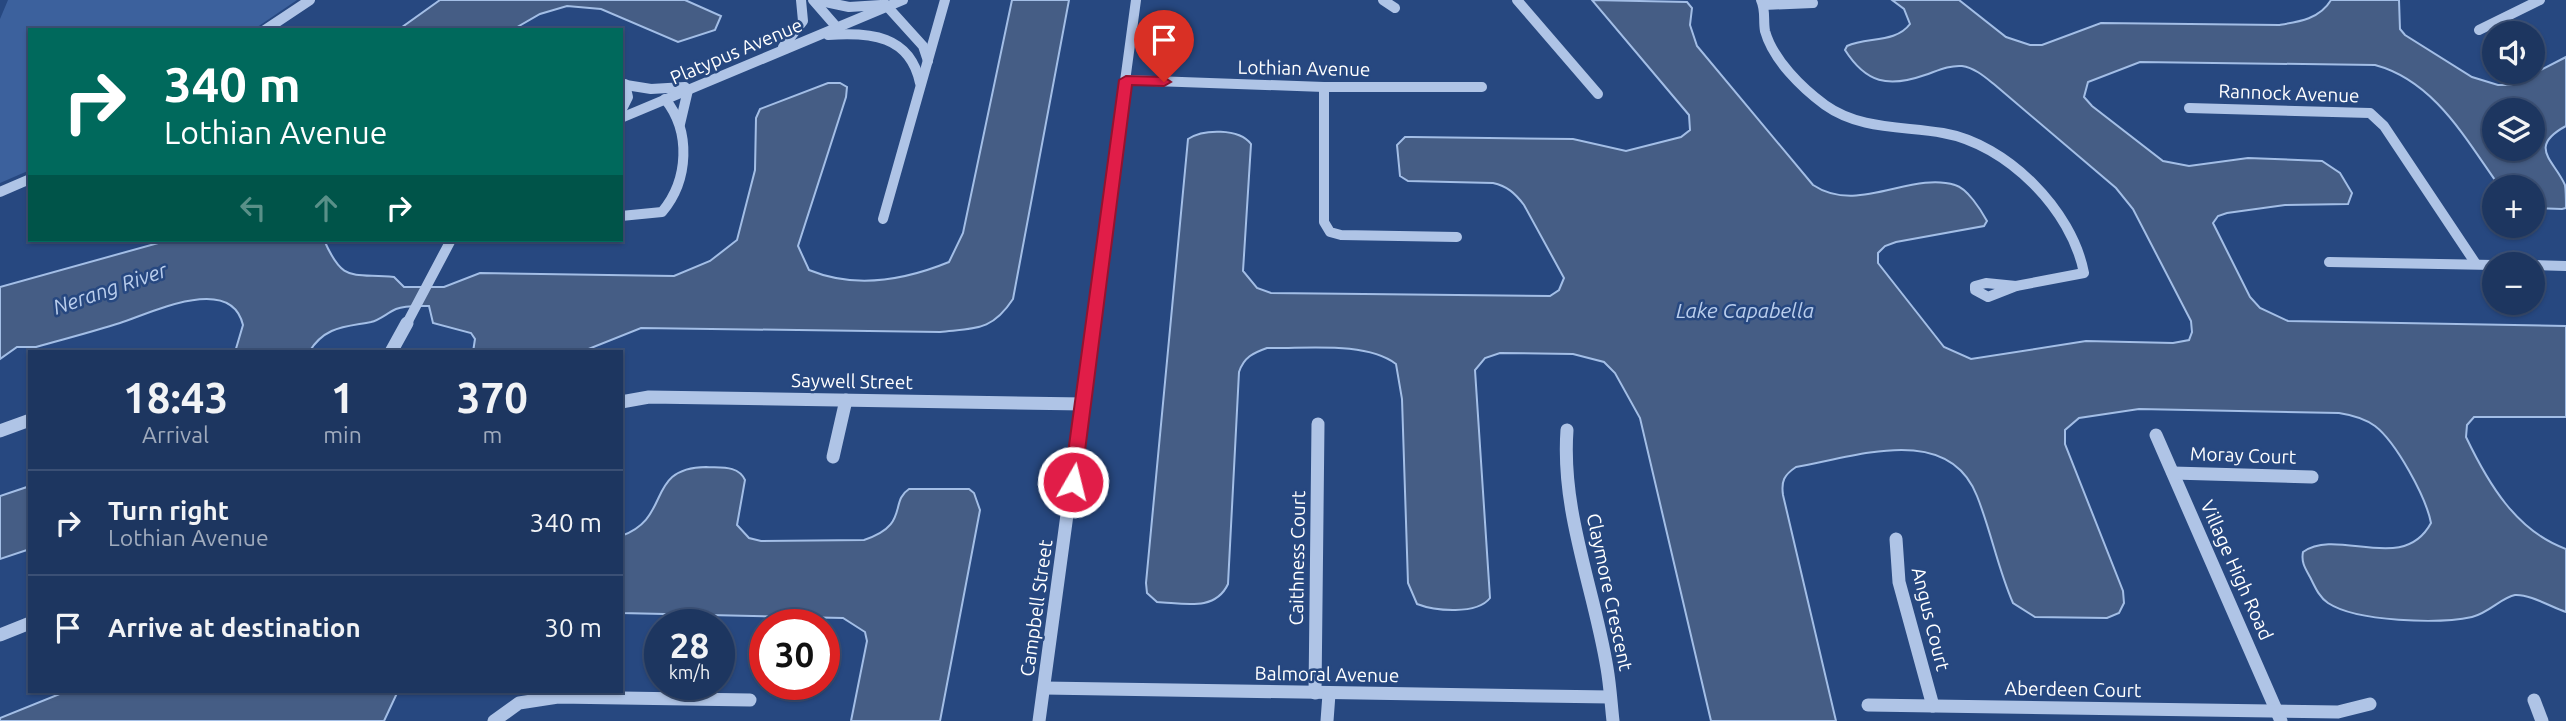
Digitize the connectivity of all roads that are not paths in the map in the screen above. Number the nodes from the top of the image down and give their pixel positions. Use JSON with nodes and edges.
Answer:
{"nodes":[{"id":1,"x":310,"y":0,"type":"edge"},
{"id":2,"x":801,"y":0,"type":"edge"},
{"id":3,"x":814,"y":0,"type":"edge"},
{"id":4,"x":944,"y":0,"type":"edge"},
{"id":5,"x":1136,"y":0,"type":"edge"},
{"id":6,"x":1383,"y":0,"type":"edge"},
{"id":7,"x":1517,"y":0,"type":"edge"},
{"id":8,"x":2540,"y":0,"type":"edge"},
{"id":9,"x":902,"y":1,"type":"edge"},
{"id":10,"x":1763,"y":3,"type":"edge"},
{"id":11,"x":1813,"y":4,"type":"dead end"},
{"id":12,"x":886,"y":5,"type":"junction"},
{"id":13,"x":1395,"y":8,"type":"dead end"},
{"id":14,"x":268,"y":28,"type":"edge"},
{"id":15,"x":2479,"y":30,"type":"dead end"},
{"id":16,"x":840,"y":31,"type":"junction"},
{"id":17,"x":771,"y":55,"type":"junction"},
{"id":18,"x":928,"y":61,"type":"junction"},
{"id":19,"x":1126,"y":80,"type":"junction"},
{"id":20,"x":624,"y":84,"type":"edge"},
{"id":21,"x":699,"y":85,"type":"junction"},
{"id":22,"x":920,"y":86,"type":"junction"},
{"id":23,"x":1324,"y":87,"type":"junction"},
{"id":24,"x":1482,"y":87,"type":"dead end"},
{"id":25,"x":688,"y":90,"type":"junction"},
{"id":26,"x":1598,"y":94,"type":"dead end"},
{"id":27,"x":665,"y":99,"type":"junction"},
{"id":28,"x":649,"y":106,"type":"junction"},
{"id":29,"x":623,"y":107,"type":"edge"},
{"id":30,"x":2189,"y":108,"type":"dead end"},
{"id":31,"x":623,"y":117,"type":"edge"},
{"id":32,"x":680,"y":124,"type":"junction"},
{"id":33,"x":28,"y":180,"type":"edge"},
{"id":34,"x":0,"y":192,"type":"edge"},
{"id":35,"x":623,"y":216,"type":"edge"},
{"id":36,"x":883,"y":219,"type":"dead end"},
{"id":37,"x":1457,"y":237,"type":"dead end"},
{"id":38,"x":450,"y":242,"type":"edge"},
{"id":39,"x":2329,"y":262,"type":"dead end"},
{"id":40,"x":2476,"y":264,"type":"junction"},
{"id":41,"x":2482,"y":264,"type":"edge"},
{"id":42,"x":2545,"y":265,"type":"edge"},
{"id":43,"x":2566,"y":266,"type":"edge"},
{"id":44,"x":2016,"y":286,"type":"dead end"},
{"id":45,"x":392,"y":350,"type":"edge"},
{"id":46,"x":846,"y":400,"type":"junction"},
{"id":47,"x":623,"y":402,"type":"edge"},
{"id":48,"x":1084,"y":404,"type":"junction"},
{"id":49,"x":28,"y":421,"type":"edge"},
{"id":50,"x":1318,"y":424,"type":"dead end"},
{"id":51,"x":1567,"y":430,"type":"dead end"},
{"id":52,"x":0,"y":431,"type":"edge"},
{"id":53,"x":2156,"y":435,"type":"dead end"},
{"id":54,"x":833,"y":457,"type":"dead end"},
{"id":55,"x":2173,"y":473,"type":"junction"},
{"id":56,"x":2312,"y":477,"type":"dead end"},
{"id":57,"x":1896,"y":539,"type":"dead end"},
{"id":58,"x":28,"y":624,"type":"edge"},
{"id":59,"x":0,"y":635,"type":"edge"},
{"id":60,"x":1044,"y":688,"type":"junction"},
{"id":61,"x":1322,"y":694,"type":"junction"},
{"id":62,"x":1610,"y":697,"type":"junction"},
{"id":63,"x":749,"y":700,"type":"edge"},
{"id":64,"x":2534,"y":700,"type":"dead end"},
{"id":65,"x":2370,"y":704,"type":"dead end"},
{"id":66,"x":1868,"y":705,"type":"dead end"},
{"id":67,"x":1933,"y":706,"type":"junction"},
{"id":68,"x":2279,"y":716,"type":"edge"},
{"id":69,"x":494,"y":721,"type":"edge"},
{"id":70,"x":1039,"y":721,"type":"edge"},
{"id":71,"x":1327,"y":721,"type":"edge"},
{"id":72,"x":1613,"y":721,"type":"edge"},
{"id":73,"x":2542,"y":721,"type":"edge"}],
"edges":[{"from":1,"to":14,"type":"street"},
{"from":2,"to":17,"type":"street"},
{"from":3,"to":12,"type":"street"},
{"from":3,"to":16,"type":"street"},
{"from":4,"to":18,"type":"street"},
{"from":5,"to":19,"type":"street","name":"Campbell Street"},
{"from":6,"to":13,"type":"street"},
{"from":7,"to":26,"type":"street"},
{"from":8,"to":15,"type":"street"},
{"from":9,"to":12,"type":"street"},
{"from":10,"to":11,"type":"street"},
{"from":10,"to":44,"type":"street"},
{"from":12,"to":16,"type":"street"},
{"from":12,"to":18,"type":"street"},
{"from":16,"to":17,"type":"street","name":"Platypus Avenue"},
{"from":16,"to":22,"type":"street"},
{"from":17,"to":21,"type":"street","name":"Platypus Avenue"},
{"from":18,"to":22,"type":"street"},
{"from":19,"to":23,"type":"street","name":"Lothian Avenue"},
{"from":19,"to":48,"type":"street","name":"Campbell Street"},
{"from":20,"to":21,"type":"street"},
{"from":20,"to":28,"type":"street"},
{"from":20,"to":29,"type":"street"},
{"from":21,"to":25,"type":"street","name":"Platypus Avenue"},
{"from":22,"to":36,"type":"street"},
{"from":23,"to":24,"type":"street","name":"Lothian Avenue"},
{"from":23,"to":37,"type":"street"},
{"from":25,"to":27,"type":"street","name":"Platypus Avenue"},
{"from":25,"to":32,"type":"street"},
{"from":27,"to":28,"type":"street","name":"Platypus Avenue"},
{"from":27,"to":32,"type":"street"},
{"from":28,"to":31,"type":"street","name":"Platypus Avenue"},
{"from":30,"to":40,"type":"street","name":"Rannock Avenue"},
{"from":32,"to":35,"type":"street"},
{"from":33,"to":34,"type":"street"},
{"from":38,"to":45,"type":"street"},
{"from":39,"to":40,"type":"street"},
{"from":40,"to":41,"type":"street"},
{"from":42,"to":43,"type":"street"},
{"from":46,"to":47,"type":"street","name":"Saywell Street"},
{"from":46,"to":48,"type":"street","name":"Saywell Street"},
{"from":46,"to":54,"type":"street"},
{"from":48,"to":60,"type":"street","name":"Campbell Street"},
{"from":49,"to":52,"type":"street"},
{"from":50,"to":61,"type":"street","name":"Caithness Court"},
{"from":51,"to":62,"type":"street","name":"Claymore Crescent"},
{"from":53,"to":55,"type":"street","name":"Village High Road"},
{"from":55,"to":56,"type":"street","name":"Moray Court"},
{"from":55,"to":68,"type":"street","name":"Village High Road"},
{"from":57,"to":67,"type":"street","name":"Angus Court"},
{"from":58,"to":59,"type":"street"},
{"from":60,"to":61,"type":"street","name":"Balmoral Avenue"},
{"from":60,"to":70,"type":"street","name":"Campbell Street"},
{"from":61,"to":62,"type":"street","name":"Balmoral Avenue"},
{"from":61,"to":71,"type":"street"},
{"from":62,"to":72,"type":"street","name":"Claymore Crescent"},
{"from":63,"to":69,"type":"street"},
{"from":64,"to":73,"type":"street"},
{"from":65,"to":68,"type":"street"},
{"from":66,"to":67,"type":"street","name":"Aberdeen Court"},
{"from":67,"to":68,"type":"street","name":"Aberdeen Court"}]}
